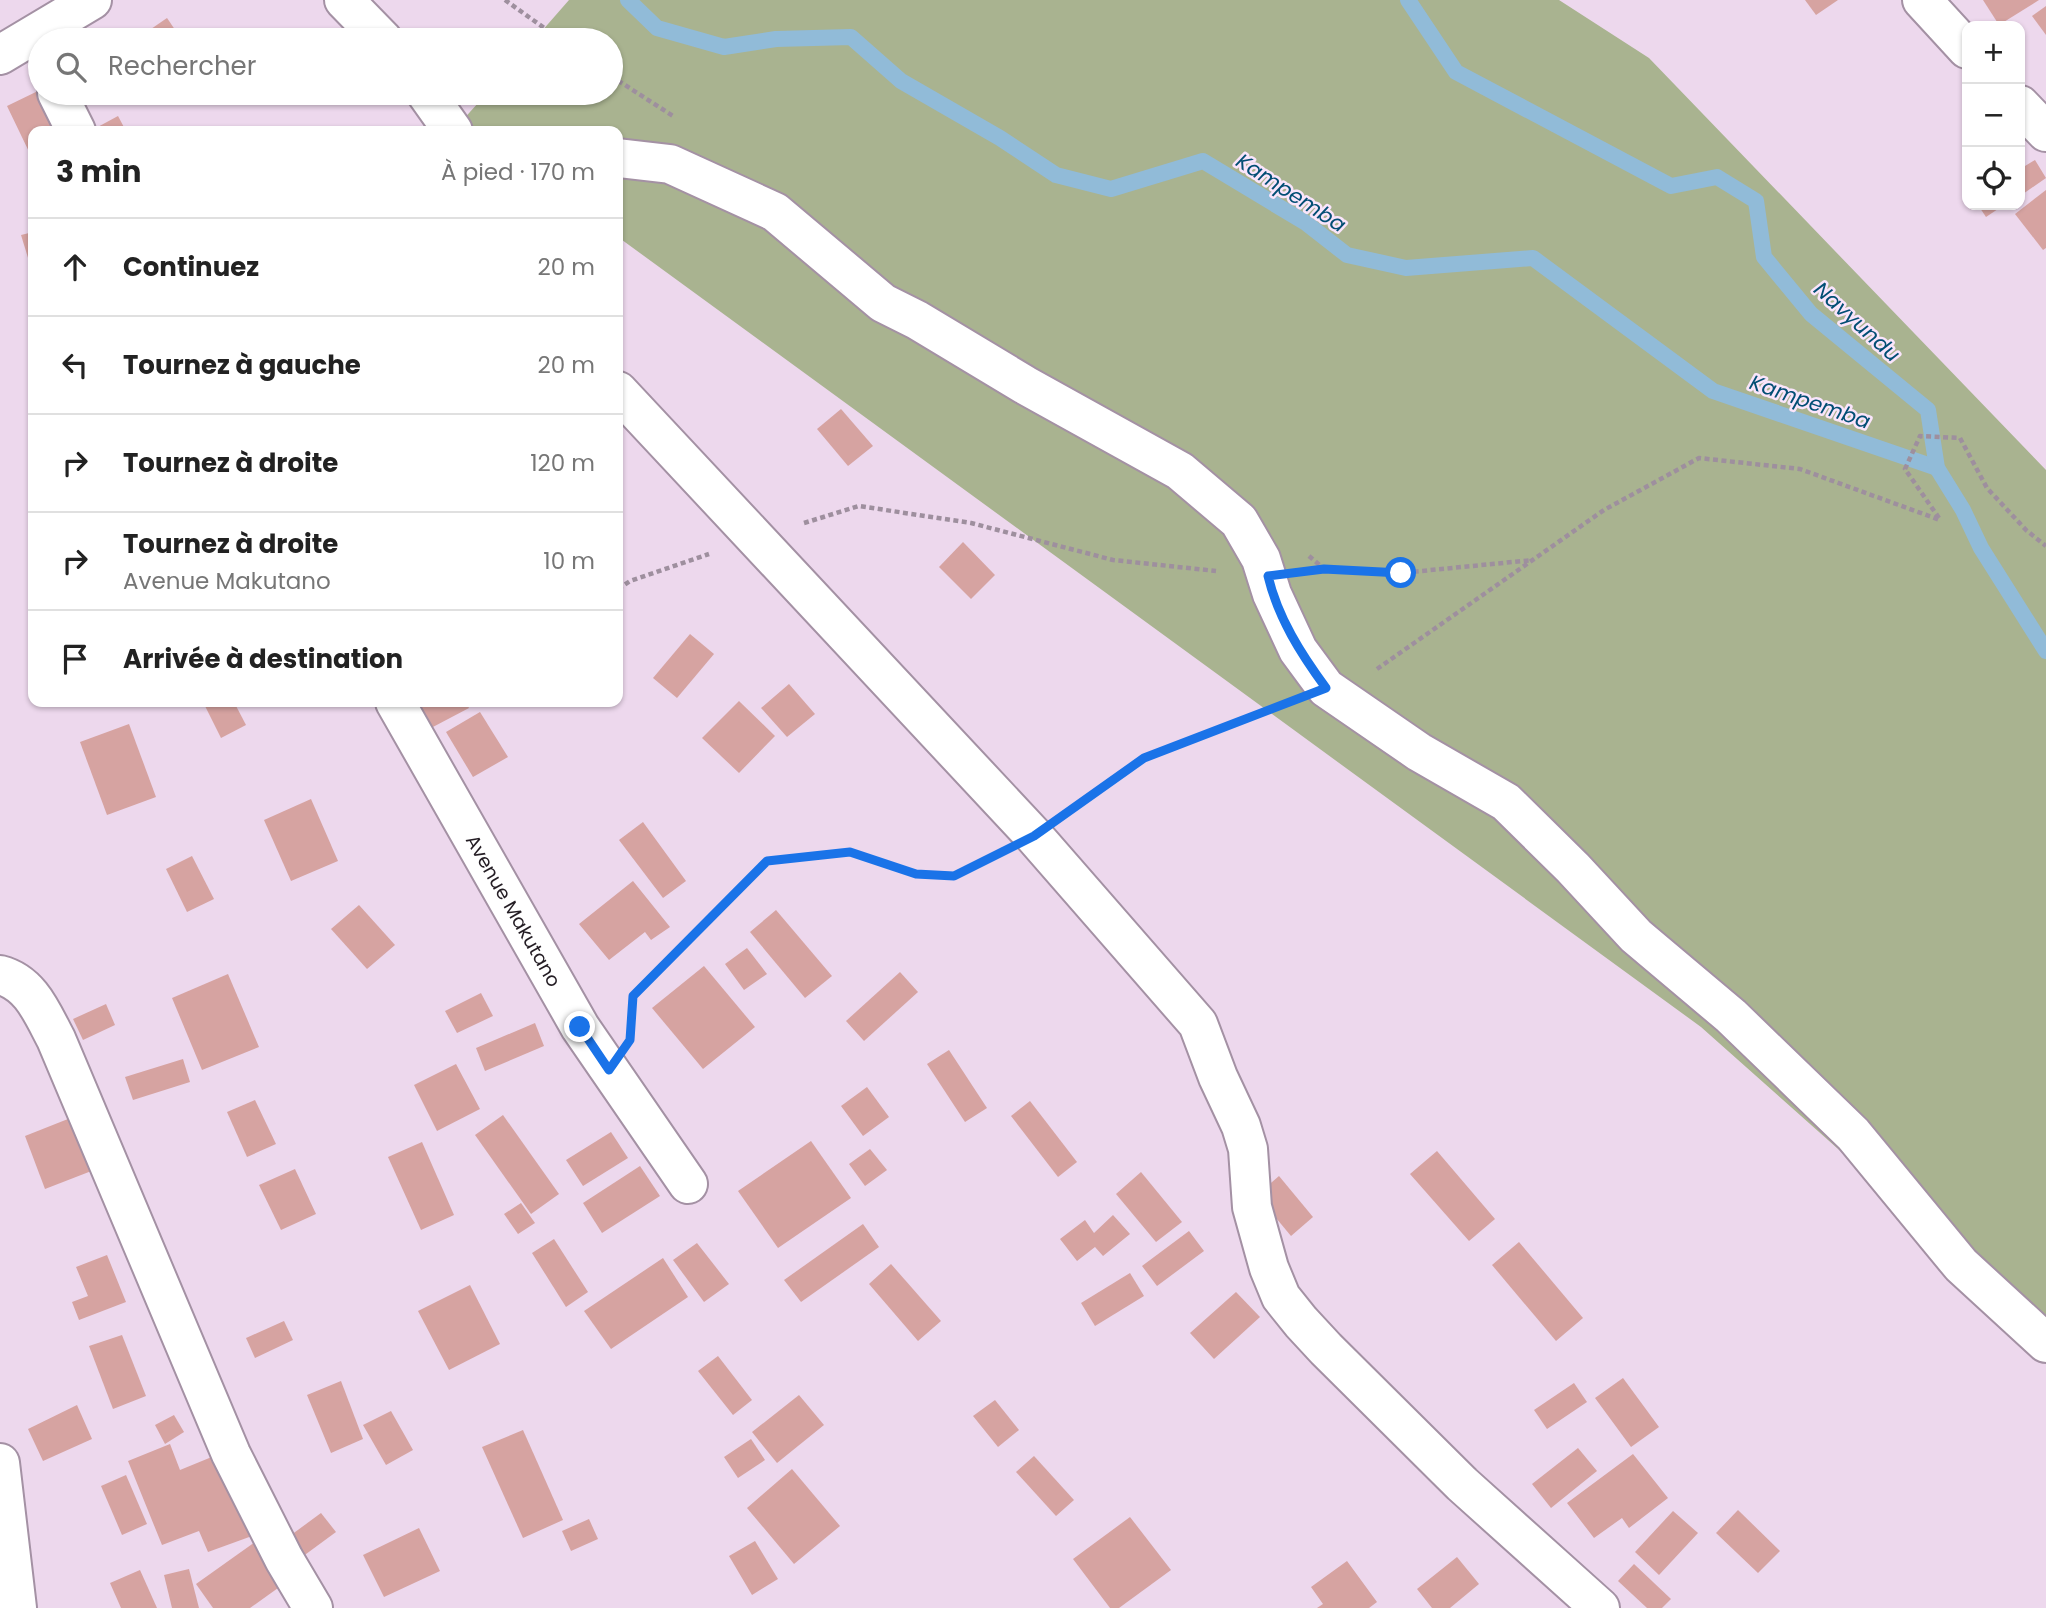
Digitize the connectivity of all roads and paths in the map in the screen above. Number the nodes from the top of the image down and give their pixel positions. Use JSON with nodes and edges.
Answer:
{"nodes":[{"id":1,"x":92,"y":0,"type":"edge"},
{"id":2,"x":344,"y":0,"type":"edge"},
{"id":3,"x":505,"y":0,"type":"edge"},
{"id":4,"x":1922,"y":0,"type":"edge"},
{"id":5,"x":54,"y":28,"type":"edge"},
{"id":6,"x":371,"y":28,"type":"edge"},
{"id":7,"x":544,"y":28,"type":"edge"},
{"id":8,"x":1962,"y":44,"type":"edge"},
{"id":9,"x":63,"y":105,"type":"edge"},
{"id":10,"x":435,"y":105,"type":"edge"},
{"id":11,"x":2025,"y":110,"type":"edge"},
{"id":12,"x":74,"y":126,"type":"edge"},
{"id":13,"x":449,"y":126,"type":"edge"},
{"id":14,"x":2046,"y":132,"type":"edge"},
{"id":15,"x":623,"y":159,"type":"edge"},
{"id":16,"x":623,"y":396,"type":"edge"},
{"id":17,"x":755,"y":537,"type":"junction"},
{"id":18,"x":2043,"y":540,"type":"edge"},
{"id":19,"x":2046,"y":546,"type":"edge"},
{"id":20,"x":1534,"y":560,"type":"junction"},
{"id":21,"x":1268,"y":576,"type":"junction"},
{"id":22,"x":623,"y":586,"type":"edge"},
{"id":23,"x":1326,"y":688,"type":"junction"},
{"id":24,"x":398,"y":707,"type":"edge"},
{"id":25,"x":1034,"y":836,"type":"junction"},
{"id":26,"x":0,"y":975,"type":"edge"},
{"id":27,"x":609,"y":1070,"type":"junction"},
{"id":28,"x":688,"y":1184,"type":"dead end"},
{"id":29,"x":2046,"y":1343,"type":"edge"},
{"id":30,"x":0,"y":1463,"type":"edge"},
{"id":31,"x":16,"y":1608,"type":"edge"},
{"id":32,"x":313,"y":1608,"type":"edge"},
{"id":33,"x":1600,"y":1608,"type":"edge"}],
"edges":[{"from":1,"to":5,"type":"street"},
{"from":2,"to":6,"type":"street"},
{"from":3,"to":7,"type":"path"},
{"from":4,"to":8,"type":"street"},
{"from":9,"to":12,"type":"street"},
{"from":10,"to":13,"type":"street"},
{"from":11,"to":14,"type":"street"},
{"from":15,"to":21,"type":"street"},
{"from":16,"to":17,"type":"street"},
{"from":17,"to":21,"type":"path"},
{"from":17,"to":22,"type":"path"},
{"from":17,"to":25,"type":"street"},
{"from":18,"to":19,"type":"path"},
{"from":18,"to":20,"type":"path"},
{"from":20,"to":21,"type":"path"},
{"from":20,"to":23,"type":"path"},
{"from":21,"to":23,"type":"street"},
{"from":23,"to":25,"type":"path"},
{"from":23,"to":29,"type":"street"},
{"from":24,"to":27,"type":"street","name":"Avenue Makutano"},
{"from":25,"to":27,"type":"path"},
{"from":25,"to":33,"type":"street"},
{"from":26,"to":32,"type":"street"},
{"from":27,"to":28,"type":"street","name":"Avenue Makutano"},
{"from":30,"to":31,"type":"street"}]}
